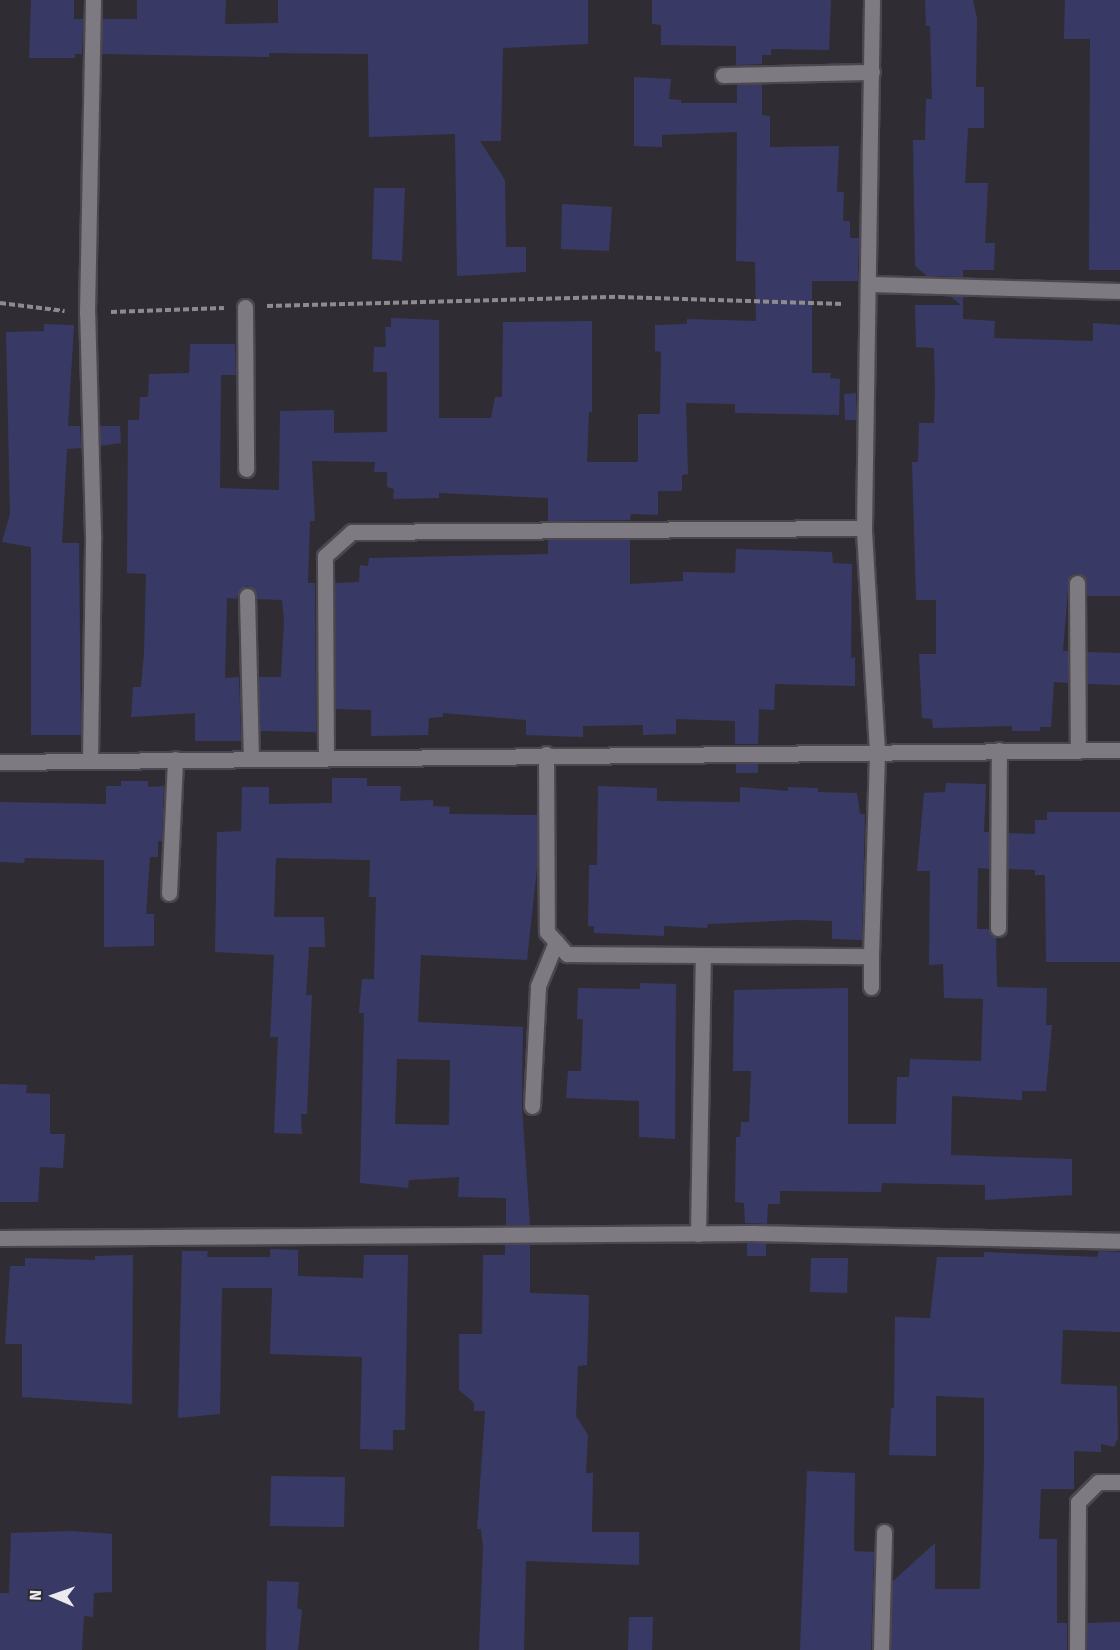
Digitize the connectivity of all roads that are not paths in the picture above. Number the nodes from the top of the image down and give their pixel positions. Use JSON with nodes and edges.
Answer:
{"nodes":[{"id":1,"x":93,"y":0,"type":"edge"},
{"id":2,"x":872,"y":0,"type":"edge"},
{"id":3,"x":872,"y":72,"type":"junction"},
{"id":4,"x":723,"y":75,"type":"dead end"},
{"id":5,"x":869,"y":284,"type":"junction"},
{"id":6,"x":1120,"y":291,"type":"edge"},
{"id":7,"x":245,"y":307,"type":"road end"},
{"id":8,"x":246,"y":469,"type":"dead end"},
{"id":9,"x":864,"y":528,"type":"junction"},
{"id":10,"x":1077,"y":583,"type":"dead end"},
{"id":11,"x":247,"y":596,"type":"dead end"},
{"id":12,"x":877,"y":750,"type":"junction"},
{"id":13,"x":999,"y":750,"type":"junction"},
{"id":14,"x":1078,"y":750,"type":"junction"},
{"id":15,"x":1120,"y":750,"type":"edge"},
{"id":16,"x":546,"y":754,"type":"junction"},
{"id":17,"x":326,"y":757,"type":"junction"},
{"id":18,"x":251,"y":758,"type":"junction"},
{"id":19,"x":174,"y":759,"type":"junction"},
{"id":20,"x":90,"y":760,"type":"junction"},
{"id":21,"x":0,"y":762,"type":"edge"},
{"id":22,"x":169,"y":893,"type":"dead end"},
{"id":23,"x":999,"y":928,"type":"dead end"},
{"id":24,"x":556,"y":942,"type":"junction"},
{"id":25,"x":703,"y":955,"type":"junction"},
{"id":26,"x":870,"y":956,"type":"junction"},
{"id":27,"x":871,"y":987,"type":"dead end"},
{"id":28,"x":532,"y":1106,"type":"dead end"},
{"id":29,"x":698,"y":1234,"type":"junction"},
{"id":30,"x":0,"y":1238,"type":"edge"},
{"id":31,"x":1120,"y":1241,"type":"edge"},
{"id":32,"x":1120,"y":1482,"type":"edge"},
{"id":33,"x":884,"y":1532,"type":"dead end"},
{"id":34,"x":882,"y":1650,"type":"edge"},
{"id":35,"x":1077,"y":1650,"type":"edge"}],
"edges":[{"from":1,"to":20,"type":"street"},
{"from":2,"to":3,"type":"street"},
{"from":3,"to":4,"type":"street"},
{"from":3,"to":5,"type":"street"},
{"from":5,"to":6,"type":"street"},
{"from":5,"to":9,"type":"street"},
{"from":7,"to":8,"type":"street"},
{"from":9,"to":12,"type":"street"},
{"from":9,"to":17,"type":"street"},
{"from":10,"to":14,"type":"street"},
{"from":11,"to":18,"type":"street"},
{"from":12,"to":13,"type":"street"},
{"from":12,"to":16,"type":"street"},
{"from":12,"to":26,"type":"street"},
{"from":13,"to":14,"type":"street"},
{"from":13,"to":23,"type":"street"},
{"from":14,"to":15,"type":"street"},
{"from":16,"to":17,"type":"street"},
{"from":16,"to":24,"type":"street"},
{"from":17,"to":18,"type":"street"},
{"from":18,"to":19,"type":"street"},
{"from":19,"to":20,"type":"street"},
{"from":19,"to":22,"type":"street"},
{"from":20,"to":21,"type":"street"},
{"from":24,"to":25,"type":"street"},
{"from":24,"to":28,"type":"street"},
{"from":25,"to":26,"type":"street"},
{"from":25,"to":29,"type":"street"},
{"from":26,"to":27,"type":"street"},
{"from":29,"to":30,"type":"street"},
{"from":29,"to":31,"type":"street"},
{"from":32,"to":35,"type":"street"},
{"from":33,"to":34,"type":"street"}]}
